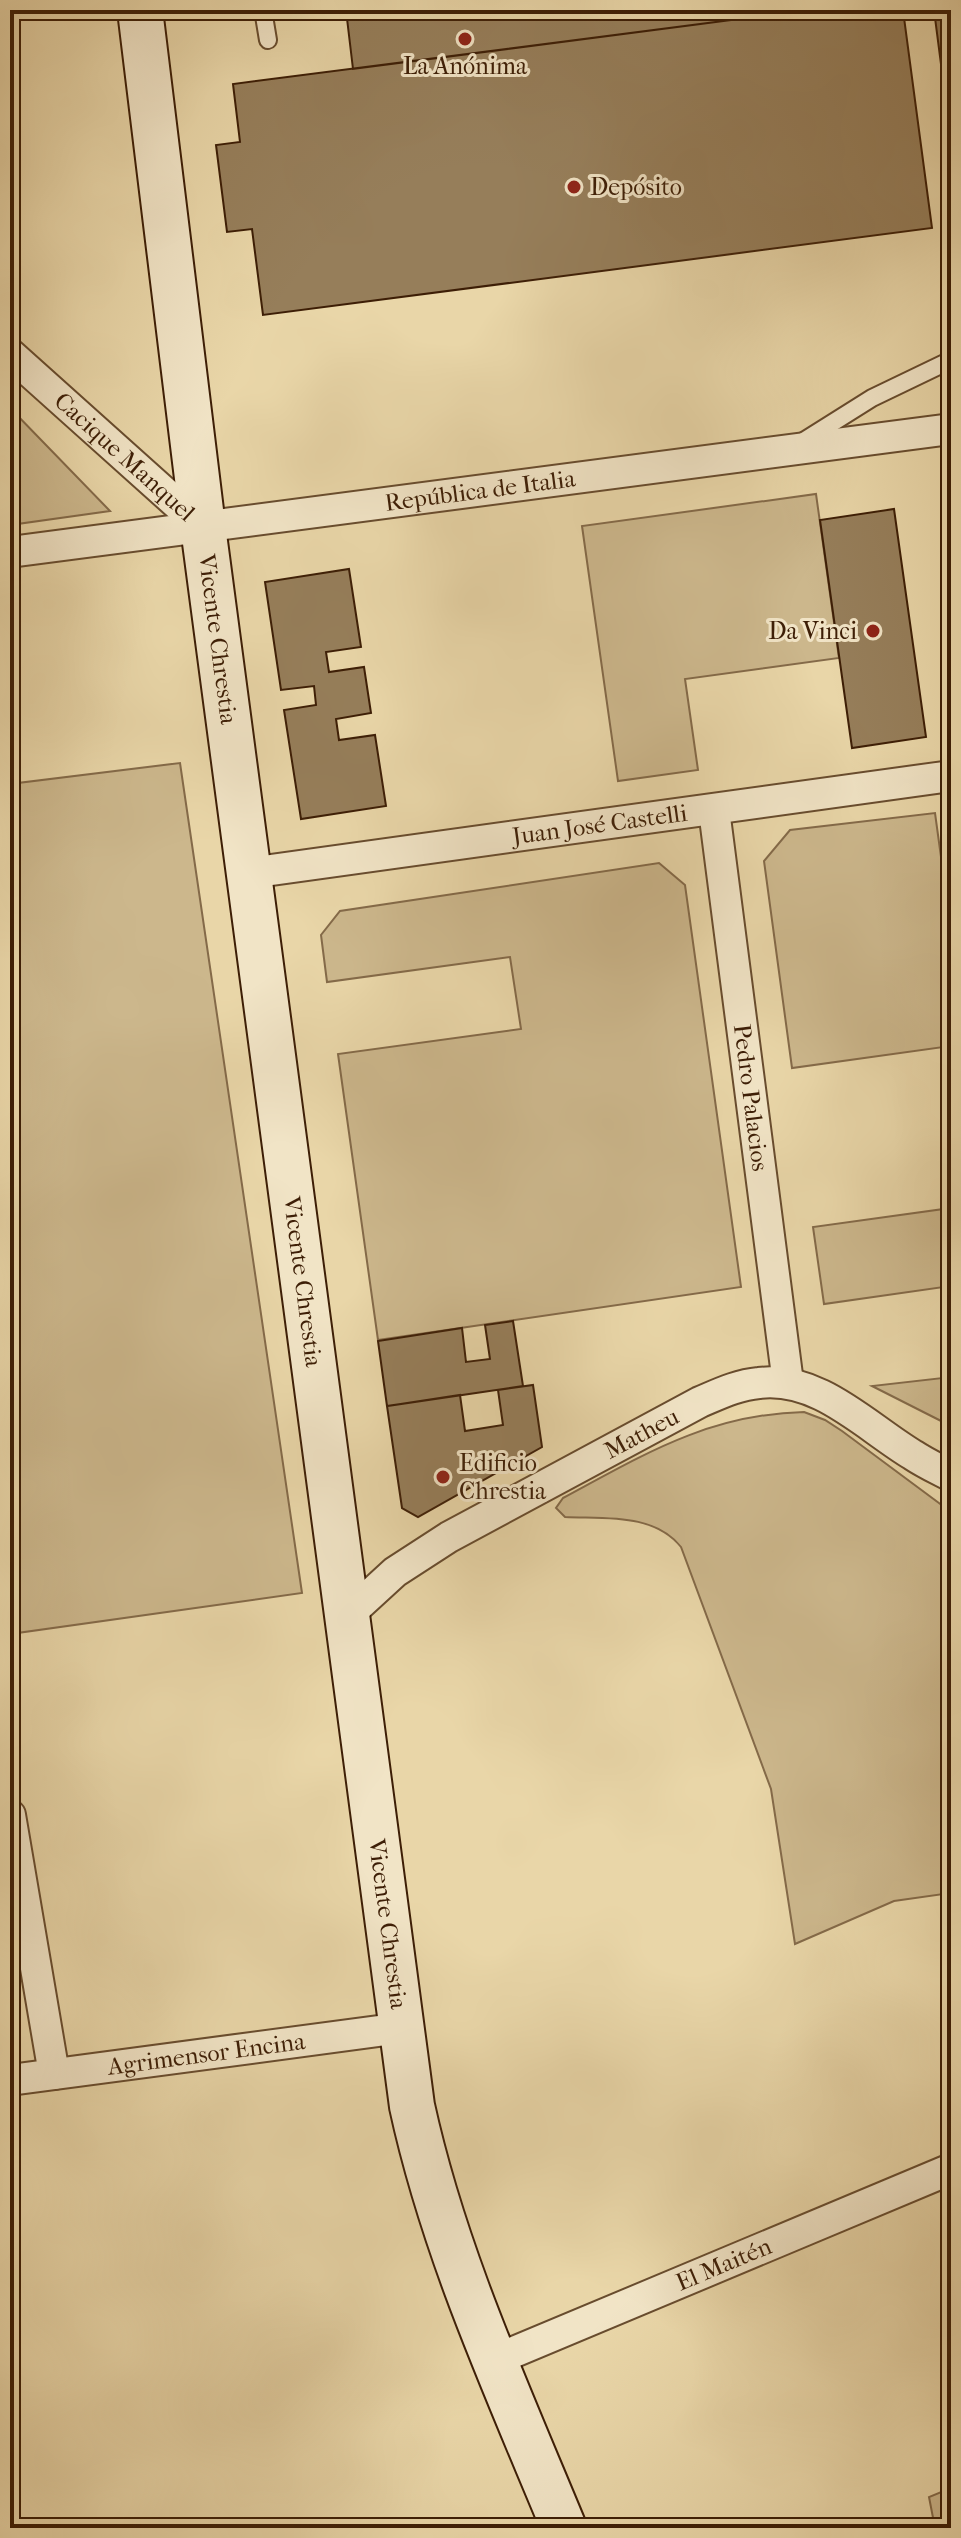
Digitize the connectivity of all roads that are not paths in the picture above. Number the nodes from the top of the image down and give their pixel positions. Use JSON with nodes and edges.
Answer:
{"nodes":[{"id":1,"x":140,"y":10,"type":"edge"},
{"id":2,"x":263,"y":10,"type":"edge"},
{"id":3,"x":268,"y":40,"type":"dead end"},
{"id":4,"x":951,"y":360,"type":"edge"},
{"id":5,"x":17,"y":373,"type":"edge"},
{"id":6,"x":951,"y":429,"type":"edge"},
{"id":7,"x":787,"y":450,"type":"junction"},
{"id":8,"x":203,"y":527,"type":"junction"},
{"id":9,"x":10,"y":552,"type":"edge"},
{"id":10,"x":951,"y":776,"type":"edge"},
{"id":11,"x":714,"y":810,"type":"junction"},
{"id":12,"x":249,"y":873,"type":"junction"},
{"id":13,"x":788,"y":1383,"type":"junction"},
{"id":14,"x":951,"y":1476,"type":"edge"},
{"id":15,"x":347,"y":1616,"type":"junction"},
{"id":16,"x":10,"y":1815,"type":"edge"},
{"id":17,"x":401,"y":2028,"type":"junction"},
{"id":18,"x":54,"y":2074,"type":"junction"},
{"id":19,"x":10,"y":2080,"type":"edge"},
{"id":20,"x":951,"y":2169,"type":"edge"},
{"id":21,"x":495,"y":2360,"type":"junction"},
{"id":22,"x":564,"y":2528,"type":"edge"}],
"edges":[{"from":1,"to":8,"type":"main road","name":"Vicente Chrestia"},
{"from":2,"to":3,"type":"lane"},
{"from":4,"to":7,"type":"lane"},
{"from":5,"to":8,"type":"street","name":"Cacique Manquel"},
{"from":6,"to":7,"type":"street","name":"República de Italia"},
{"from":7,"to":8,"type":"street","name":"República de Italia"},
{"from":8,"to":9,"type":"street","name":"República de Italia"},
{"from":8,"to":12,"type":"main road","name":"Vicente Chrestia"},
{"from":10,"to":11,"type":"street","name":"Juan José Castelli"},
{"from":11,"to":12,"type":"street","name":"Juan José Castelli"},
{"from":11,"to":13,"type":"street","name":"Pedro Palacios"},
{"from":12,"to":15,"type":"main road","name":"Vicente Chrestia"},
{"from":13,"to":14,"type":"street","name":"Matheu"},
{"from":13,"to":15,"type":"street","name":"Matheu"},
{"from":15,"to":17,"type":"main road","name":"Vicente Chrestia"},
{"from":16,"to":18,"type":"street"},
{"from":17,"to":18,"type":"street","name":"Agrimensor Encina"},
{"from":17,"to":21,"type":"main road","name":"Vicente Chrestia"},
{"from":18,"to":19,"type":"street","name":"Agrimensor Encina"},
{"from":20,"to":21,"type":"street","name":"El Maitén"},
{"from":21,"to":22,"type":"main road","name":"Vicente Chrestia"}]}
